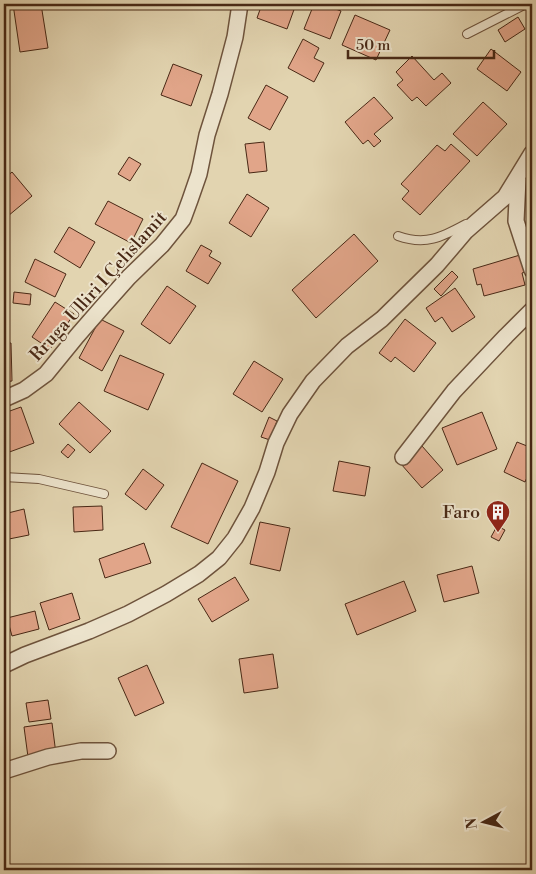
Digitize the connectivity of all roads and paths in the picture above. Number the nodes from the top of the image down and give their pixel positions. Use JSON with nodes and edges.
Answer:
{"nodes":[{"id":1,"x":240,"y":4,"type":"edge"},
{"id":2,"x":526,"y":4,"type":"edge"},
{"id":3,"x":467,"y":34,"type":"dead end"},
{"id":4,"x":532,"y":153,"type":"edge"},
{"id":5,"x":518,"y":178,"type":"junction"},
{"id":6,"x":491,"y":210,"type":"junction"},
{"id":7,"x":398,"y":236,"type":"dead end"},
{"id":8,"x":532,"y":270,"type":"edge"},
{"id":9,"x":532,"y":310,"type":"edge"},
{"id":10,"x":4,"y":399,"type":"edge"},
{"id":11,"x":403,"y":457,"type":"dead end"},
{"id":12,"x":4,"y":477,"type":"edge"},
{"id":13,"x":104,"y":494,"type":"dead end"},
{"id":14,"x":4,"y":665,"type":"edge"},
{"id":15,"x":108,"y":751,"type":"dead end"},
{"id":16,"x":4,"y":771,"type":"edge"}],
"edges":[{"from":1,"to":10,"type":"street","name":"Rruga Ulliri I Çelislamit"},
{"from":2,"to":3,"type":"lane"},
{"from":4,"to":5,"type":"street"},
{"from":5,"to":6,"type":"street"},
{"from":5,"to":8,"type":"street"},
{"from":6,"to":7,"type":"lane"},
{"from":6,"to":14,"type":"street"},
{"from":9,"to":11,"type":"street"},
{"from":12,"to":13,"type":"lane"},
{"from":15,"to":16,"type":"street"}]}
